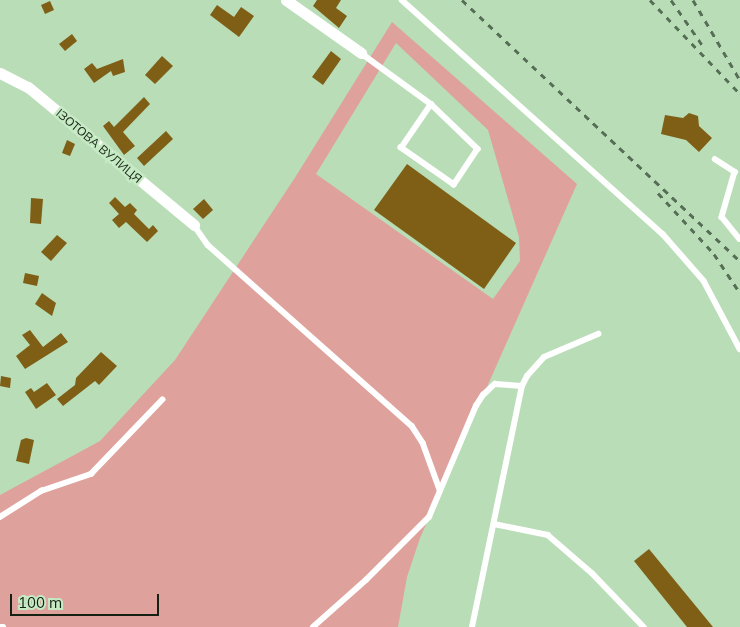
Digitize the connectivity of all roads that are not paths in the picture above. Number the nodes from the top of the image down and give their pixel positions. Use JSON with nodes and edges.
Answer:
{"nodes":[{"id":1,"x":286,"y":0,"type":"edge"},
{"id":2,"x":402,"y":0,"type":"edge"},
{"id":3,"x":361,"y":53,"type":"joint"},
{"id":4,"x":0,"y":73,"type":"edge"},
{"id":5,"x":431,"y":104,"type":"junction"},
{"id":6,"x":715,"y":158,"type":"dead end"},
{"id":7,"x":194,"y":225,"type":"joint"},
{"id":8,"x":740,"y":239,"type":"edge"},
{"id":9,"x":598,"y":334,"type":"dead end"},
{"id":10,"x":740,"y":350,"type":"edge"},
{"id":11,"x":522,"y":386,"type":"junction"},
{"id":12,"x":162,"y":400,"type":"dead end"},
{"id":13,"x":440,"y":490,"type":"junction"},
{"id":14,"x":0,"y":517,"type":"edge"},
{"id":15,"x":494,"y":524,"type":"junction"},
{"id":16,"x":313,"y":627,"type":"edge"},
{"id":17,"x":472,"y":627,"type":"edge"},
{"id":18,"x":644,"y":627,"type":"edge"}],
"edges":[{"from":1,"to":3,"type":"street"},
{"from":2,"to":10,"type":"lane"},
{"from":3,"to":5,"type":"lane"},
{"from":4,"to":7,"type":"street","name":"ІЗОТОВА ВУЛИЦЯ"},
{"from":5,"to":5,"type":"lane"},
{"from":6,"to":8,"type":"lane"},
{"from":7,"to":13,"type":"lane"},
{"from":9,"to":11,"type":"lane"},
{"from":11,"to":13,"type":"lane"},
{"from":11,"to":15,"type":"lane"},
{"from":12,"to":14,"type":"lane"},
{"from":13,"to":16,"type":"lane"},
{"from":15,"to":17,"type":"lane"},
{"from":15,"to":18,"type":"lane"}]}
